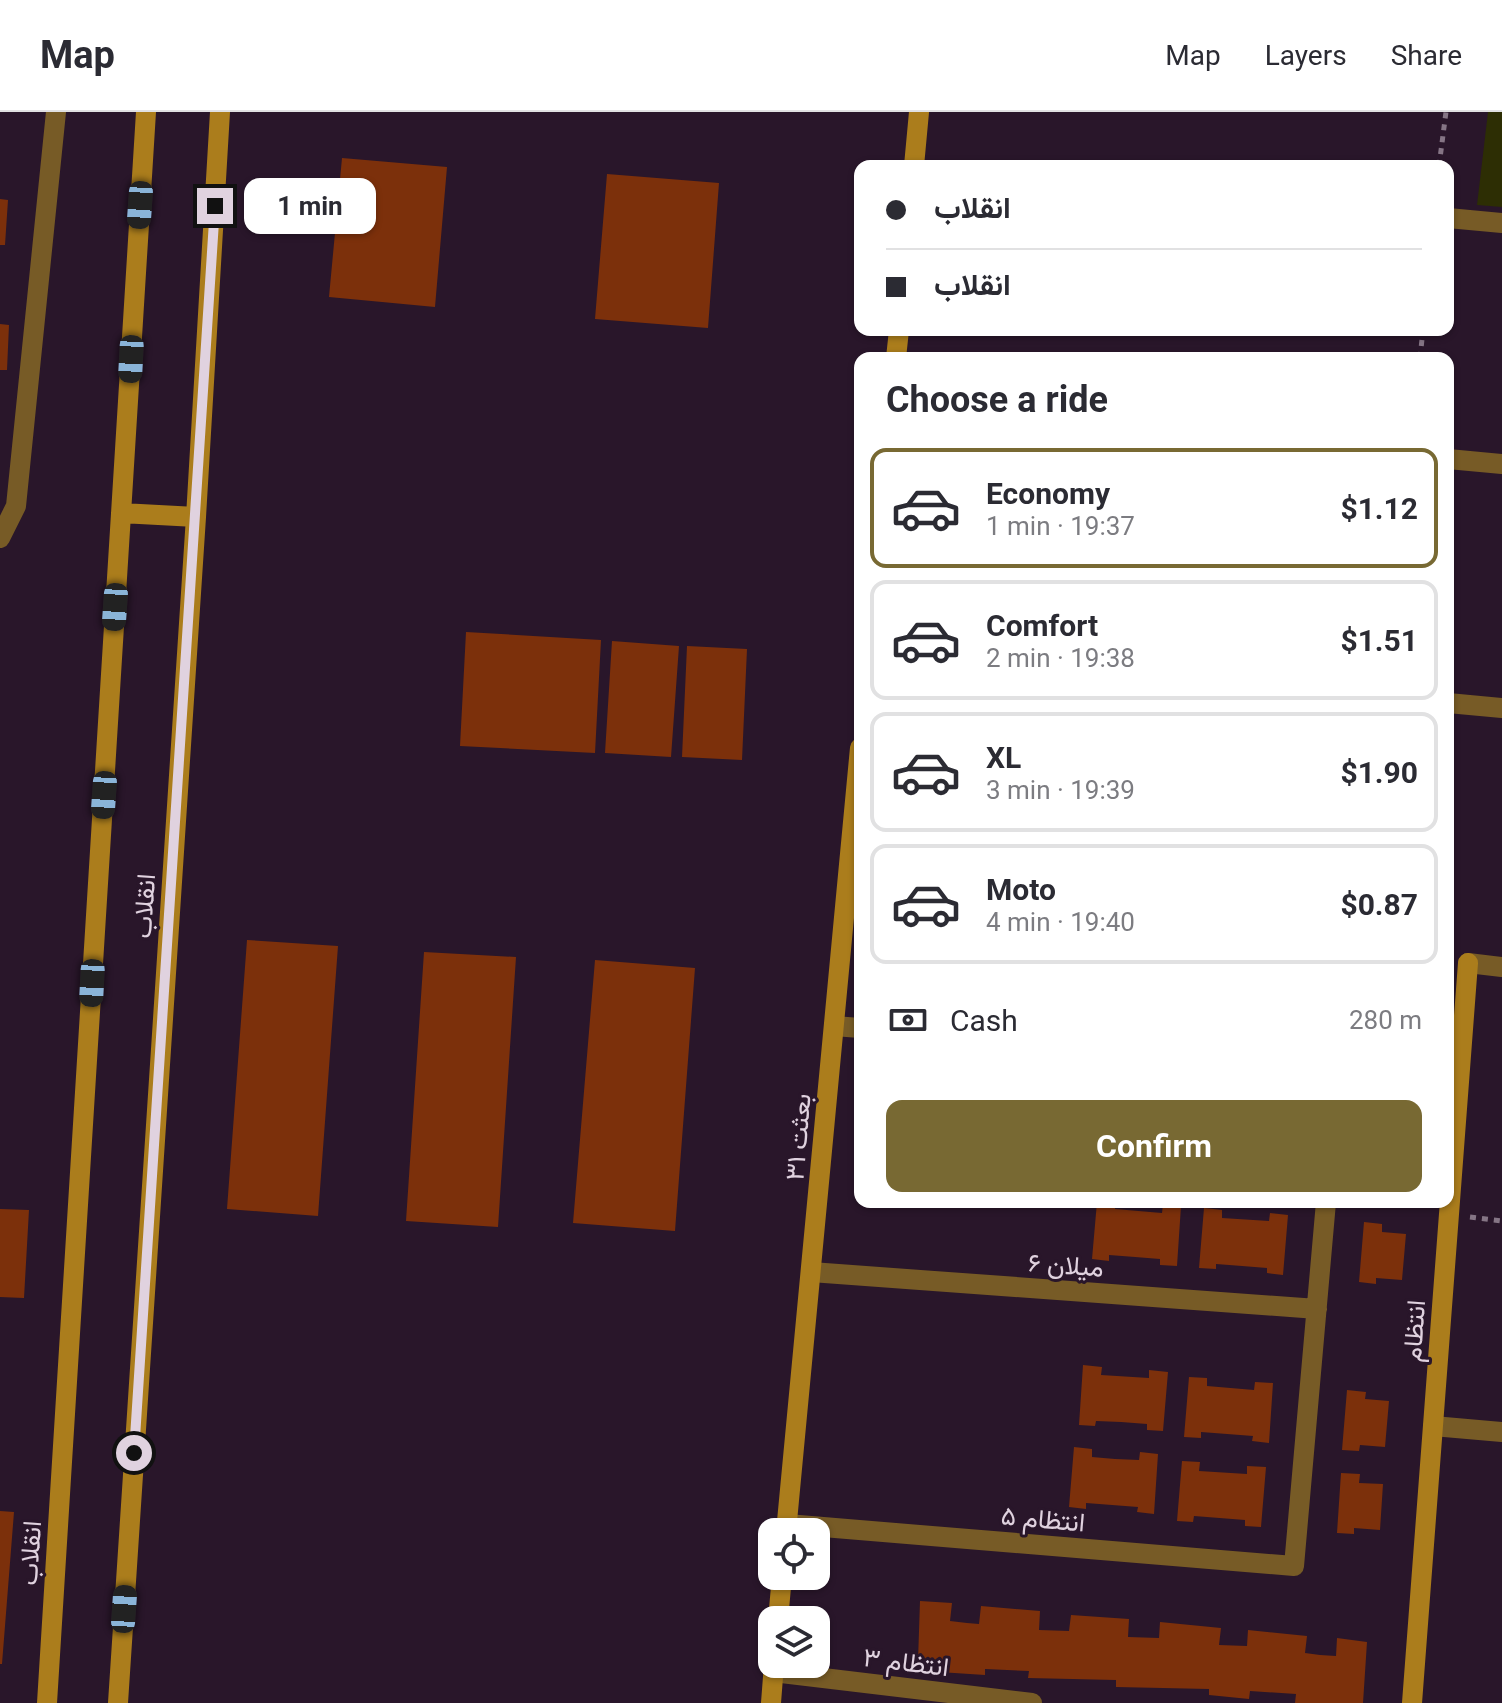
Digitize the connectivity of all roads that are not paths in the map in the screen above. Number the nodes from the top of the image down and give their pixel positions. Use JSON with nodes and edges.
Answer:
{"nodes":[{"id":1,"x":56,"y":112,"type":"edge"},
{"id":2,"x":146,"y":112,"type":"edge"},
{"id":3,"x":220,"y":112,"type":"edge"},
{"id":4,"x":919,"y":112,"type":"edge"},
{"id":5,"x":915,"y":160,"type":"edge"},
{"id":6,"x":1454,"y":219,"type":"edge"},
{"id":7,"x":1502,"y":223,"type":"edge"},
{"id":8,"x":1454,"y":460,"type":"edge"},
{"id":9,"x":1502,"y":464,"type":"edge"},
{"id":10,"x":121,"y":513,"type":"junction"},
{"id":11,"x":196,"y":517,"type":"junction"},
{"id":12,"x":0,"y":538,"type":"edge"},
{"id":13,"x":1454,"y":704,"type":"edge"},
{"id":14,"x":1502,"y":708,"type":"edge"},
{"id":15,"x":854,"y":812,"type":"edge"},
{"id":16,"x":1468,"y":963,"type":"joint"},
{"id":17,"x":1502,"y":967,"type":"edge"},
{"id":18,"x":834,"y":1026,"type":"junction"},
{"id":19,"x":854,"y":1028,"type":"edge"},
{"id":20,"x":1454,"y":1148,"type":"edge"},
{"id":21,"x":1325,"y":1208,"type":"edge"},
{"id":22,"x":1449,"y":1208,"type":"edge"},
{"id":23,"x":811,"y":1272,"type":"junction"},
{"id":24,"x":1317,"y":1309,"type":"junction"},
{"id":25,"x":1433,"y":1426,"type":"junction"},
{"id":26,"x":1502,"y":1432,"type":"edge"},
{"id":27,"x":788,"y":1518,"type":"edge"},
{"id":28,"x":830,"y":1531,"type":"edge"},
{"id":29,"x":830,"y":1676,"type":"edge"},
{"id":30,"x":773,"y":1678,"type":"edge"},
{"id":31,"x":47,"y":1703,"type":"edge"},
{"id":32,"x":118,"y":1703,"type":"edge"},
{"id":33,"x":771,"y":1703,"type":"edge"},
{"id":34,"x":1032,"y":1703,"type":"edge"},
{"id":35,"x":1412,"y":1703,"type":"edge"}],
"edges":[{"from":1,"to":12,"type":"street"},
{"from":2,"to":10,"type":"main road","name":"انقلاب"},
{"from":3,"to":11,"type":"main road","name":"انقلاب"},
{"from":4,"to":5,"type":"main road"},
{"from":6,"to":7,"type":"street"},
{"from":8,"to":9,"type":"street"},
{"from":10,"to":11,"type":"main road"},
{"from":10,"to":31,"type":"main road","name":"انقلاب"},
{"from":11,"to":32,"type":"main road","name":"انقلاب"},
{"from":13,"to":14,"type":"street"},
{"from":15,"to":18,"type":"main road","name":"بعثت ۳۱"},
{"from":16,"to":17,"type":"street"},
{"from":16,"to":20,"type":"main road","name":"انتظام"},
{"from":18,"to":19,"type":"street"},
{"from":18,"to":23,"type":"main road","name":"بعثت ۳۱"},
{"from":21,"to":24,"type":"street"},
{"from":22,"to":25,"type":"main road","name":"انتظام"},
{"from":23,"to":24,"type":"street","name":"میلان ۶"},
{"from":23,"to":27,"type":"main road","name":"بعثت ۳۱"},
{"from":24,"to":28,"type":"street","name":"انتظام ۵"},
{"from":25,"to":26,"type":"street"},
{"from":25,"to":35,"type":"main road","name":"انتظام"},
{"from":29,"to":34,"type":"street","name":"انتظام ۳"},
{"from":30,"to":33,"type":"main road"}]}
